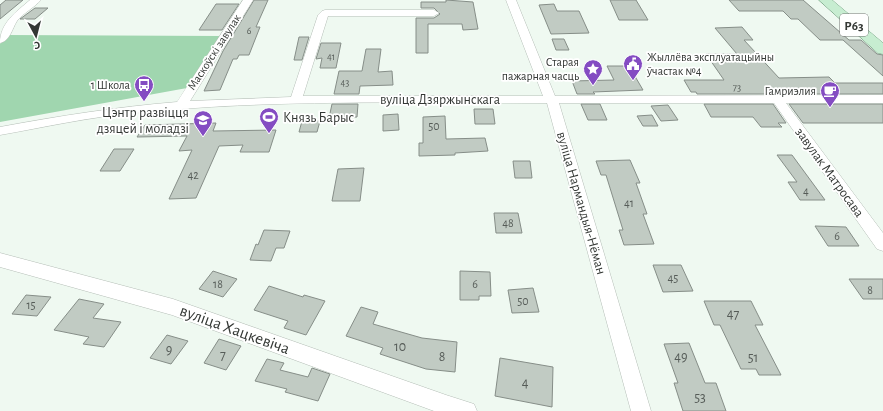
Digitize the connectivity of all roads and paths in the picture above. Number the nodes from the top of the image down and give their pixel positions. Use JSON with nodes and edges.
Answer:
{"nodes":[{"id":1,"x":36,"y":0,"type":"edge"},
{"id":2,"x":248,"y":0,"type":"edge"},
{"id":3,"x":511,"y":0,"type":"edge"},
{"id":4,"x":825,"y":0,"type":"edge"},
{"id":5,"x":434,"y":13,"type":"dead end"},
{"id":6,"x":0,"y":19,"type":"edge"},
{"id":7,"x":12,"y":19,"type":"junction"},
{"id":8,"x":0,"y":40,"type":"edge"},
{"id":9,"x":883,"y":50,"type":"edge"},
{"id":10,"x":777,"y":99,"type":"junction"},
{"id":11,"x":883,"y":99,"type":"edge"},
{"id":12,"x":296,"y":100,"type":"junction"},
{"id":13,"x":551,"y":100,"type":"junction"},
{"id":14,"x":181,"y":104,"type":"junction"},
{"id":15,"x":0,"y":130,"type":"edge"},
{"id":16,"x":883,"y":245,"type":"edge"},
{"id":17,"x":0,"y":260,"type":"edge"},
{"id":18,"x":467,"y":411,"type":"edge"},
{"id":19,"x":642,"y":411,"type":"edge"}],
"edges":[{"from":1,"to":7,"type":"street"},
{"from":2,"to":14,"type":"street","name":"Маскоўскі завулак"},
{"from":3,"to":13,"type":"street","name":"вуліца Нармандыя-Нёман"},
{"from":4,"to":9,"type":"main road","number":"Р63"},
{"from":5,"to":12,"type":"street"},
{"from":6,"to":7,"type":"street"},
{"from":7,"to":8,"type":"street"},
{"from":10,"to":11,"type":"street","name":"вуліца Дзяржынскага"},
{"from":10,"to":13,"type":"street","name":"вуліца Дзяржынскага"},
{"from":10,"to":16,"type":"street","name":"завулак Матросава"},
{"from":12,"to":13,"type":"street","name":"вуліца Дзяржынскага"},
{"from":12,"to":14,"type":"street","name":"вуліца Дзяржынскага"},
{"from":13,"to":19,"type":"street","name":"вуліца Нармандыя-Нёман"},
{"from":14,"to":15,"type":"street","name":"вуліца Дзяржынскага"},
{"from":17,"to":18,"type":"street","name":"вуліца Хацкевіча"}]}
